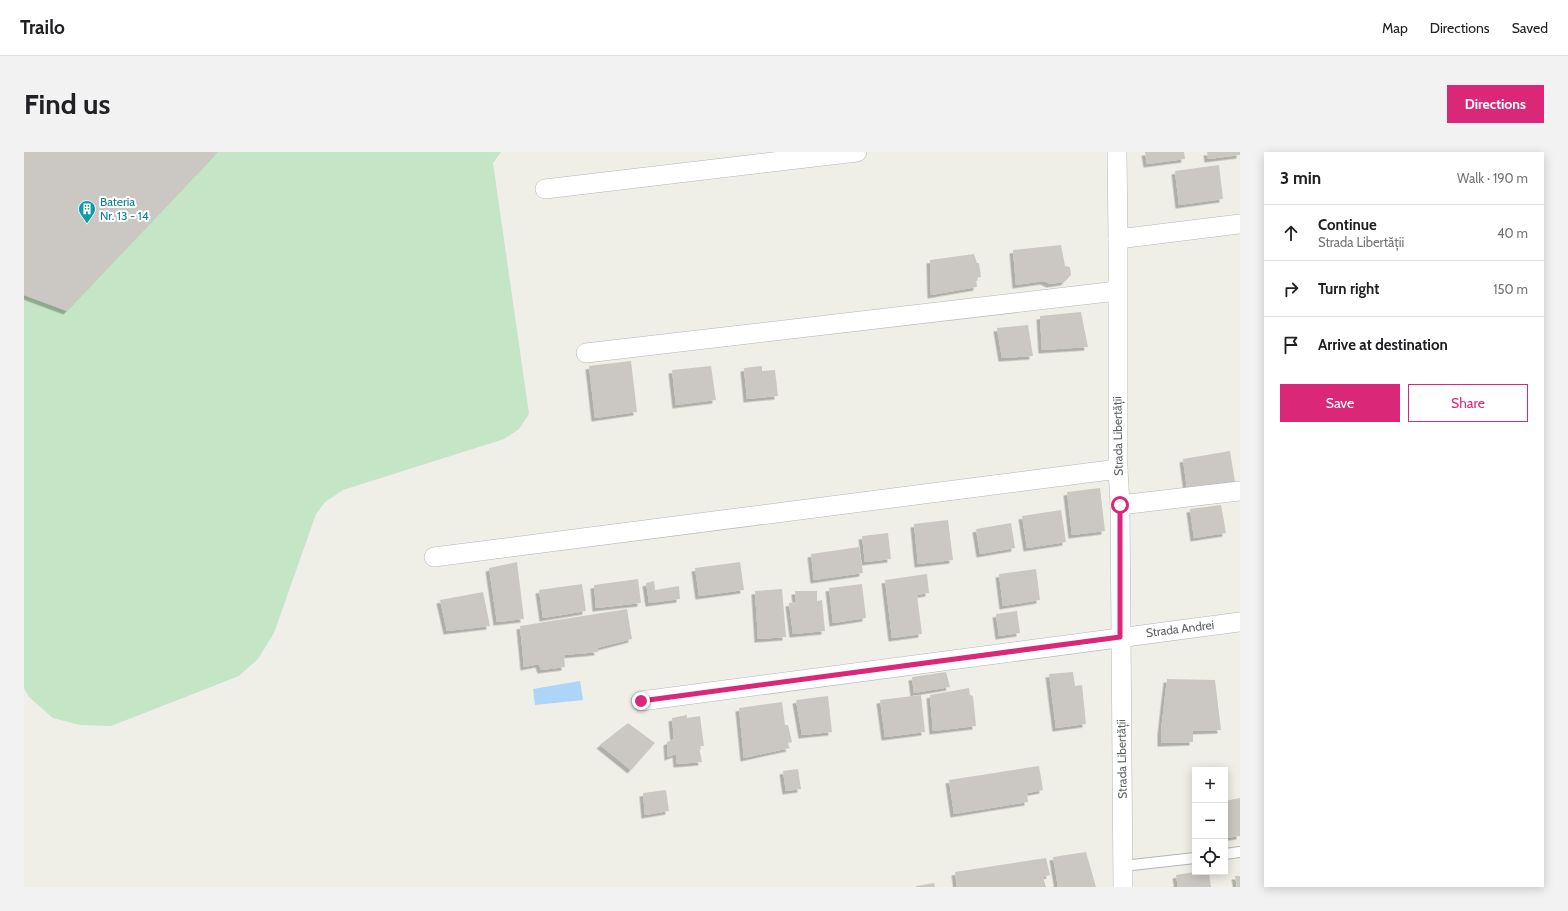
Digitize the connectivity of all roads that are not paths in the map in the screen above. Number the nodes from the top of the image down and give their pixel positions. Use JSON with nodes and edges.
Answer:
{"nodes":[{"id":1,"x":857,"y":152,"type":"edge"},
{"id":2,"x":1117,"y":152,"type":"edge"},
{"id":3,"x":545,"y":189,"type":"dead end"},
{"id":4,"x":1240,"y":224,"type":"edge"},
{"id":5,"x":1118,"y":239,"type":"junction"},
{"id":6,"x":1117,"y":291,"type":"junction"},
{"id":7,"x":586,"y":353,"type":"dead end"},
{"id":8,"x":1118,"y":469,"type":"junction"},
{"id":9,"x":1240,"y":490,"type":"edge"},
{"id":10,"x":1120,"y":505,"type":"junction"},
{"id":11,"x":434,"y":557,"type":"dead end"},
{"id":12,"x":1240,"y":622,"type":"edge"},
{"id":13,"x":1120,"y":637,"type":"junction"},
{"id":14,"x":641,"y":701,"type":"dead end"},
{"id":15,"x":1240,"y":852,"type":"edge"},
{"id":16,"x":1228,"y":854,"type":"edge"},
{"id":17,"x":1192,"y":858,"type":"edge"},
{"id":18,"x":1123,"y":866,"type":"junction"},
{"id":19,"x":1123,"y":887,"type":"edge"}],
"edges":[{"from":1,"to":3,"type":"street"},
{"from":2,"to":5,"type":"street","name":"Strada Libertății"},
{"from":4,"to":5,"type":"street"},
{"from":5,"to":6,"type":"street","name":"Strada Libertății"},
{"from":6,"to":7,"type":"street"},
{"from":6,"to":8,"type":"street","name":"Strada Libertății"},
{"from":8,"to":10,"type":"street","name":"Strada Libertății"},
{"from":8,"to":11,"type":"street"},
{"from":9,"to":10,"type":"street"},
{"from":10,"to":13,"type":"street","name":"Strada Libertății"},
{"from":12,"to":13,"type":"street","name":"Strada Andrei"},
{"from":13,"to":14,"type":"street","name":"Strada Andrei"},
{"from":13,"to":18,"type":"street","name":"Strada Libertății"},
{"from":15,"to":16,"type":"lane"},
{"from":17,"to":18,"type":"lane"},
{"from":18,"to":19,"type":"street","name":"Strada Libertății"}]}
